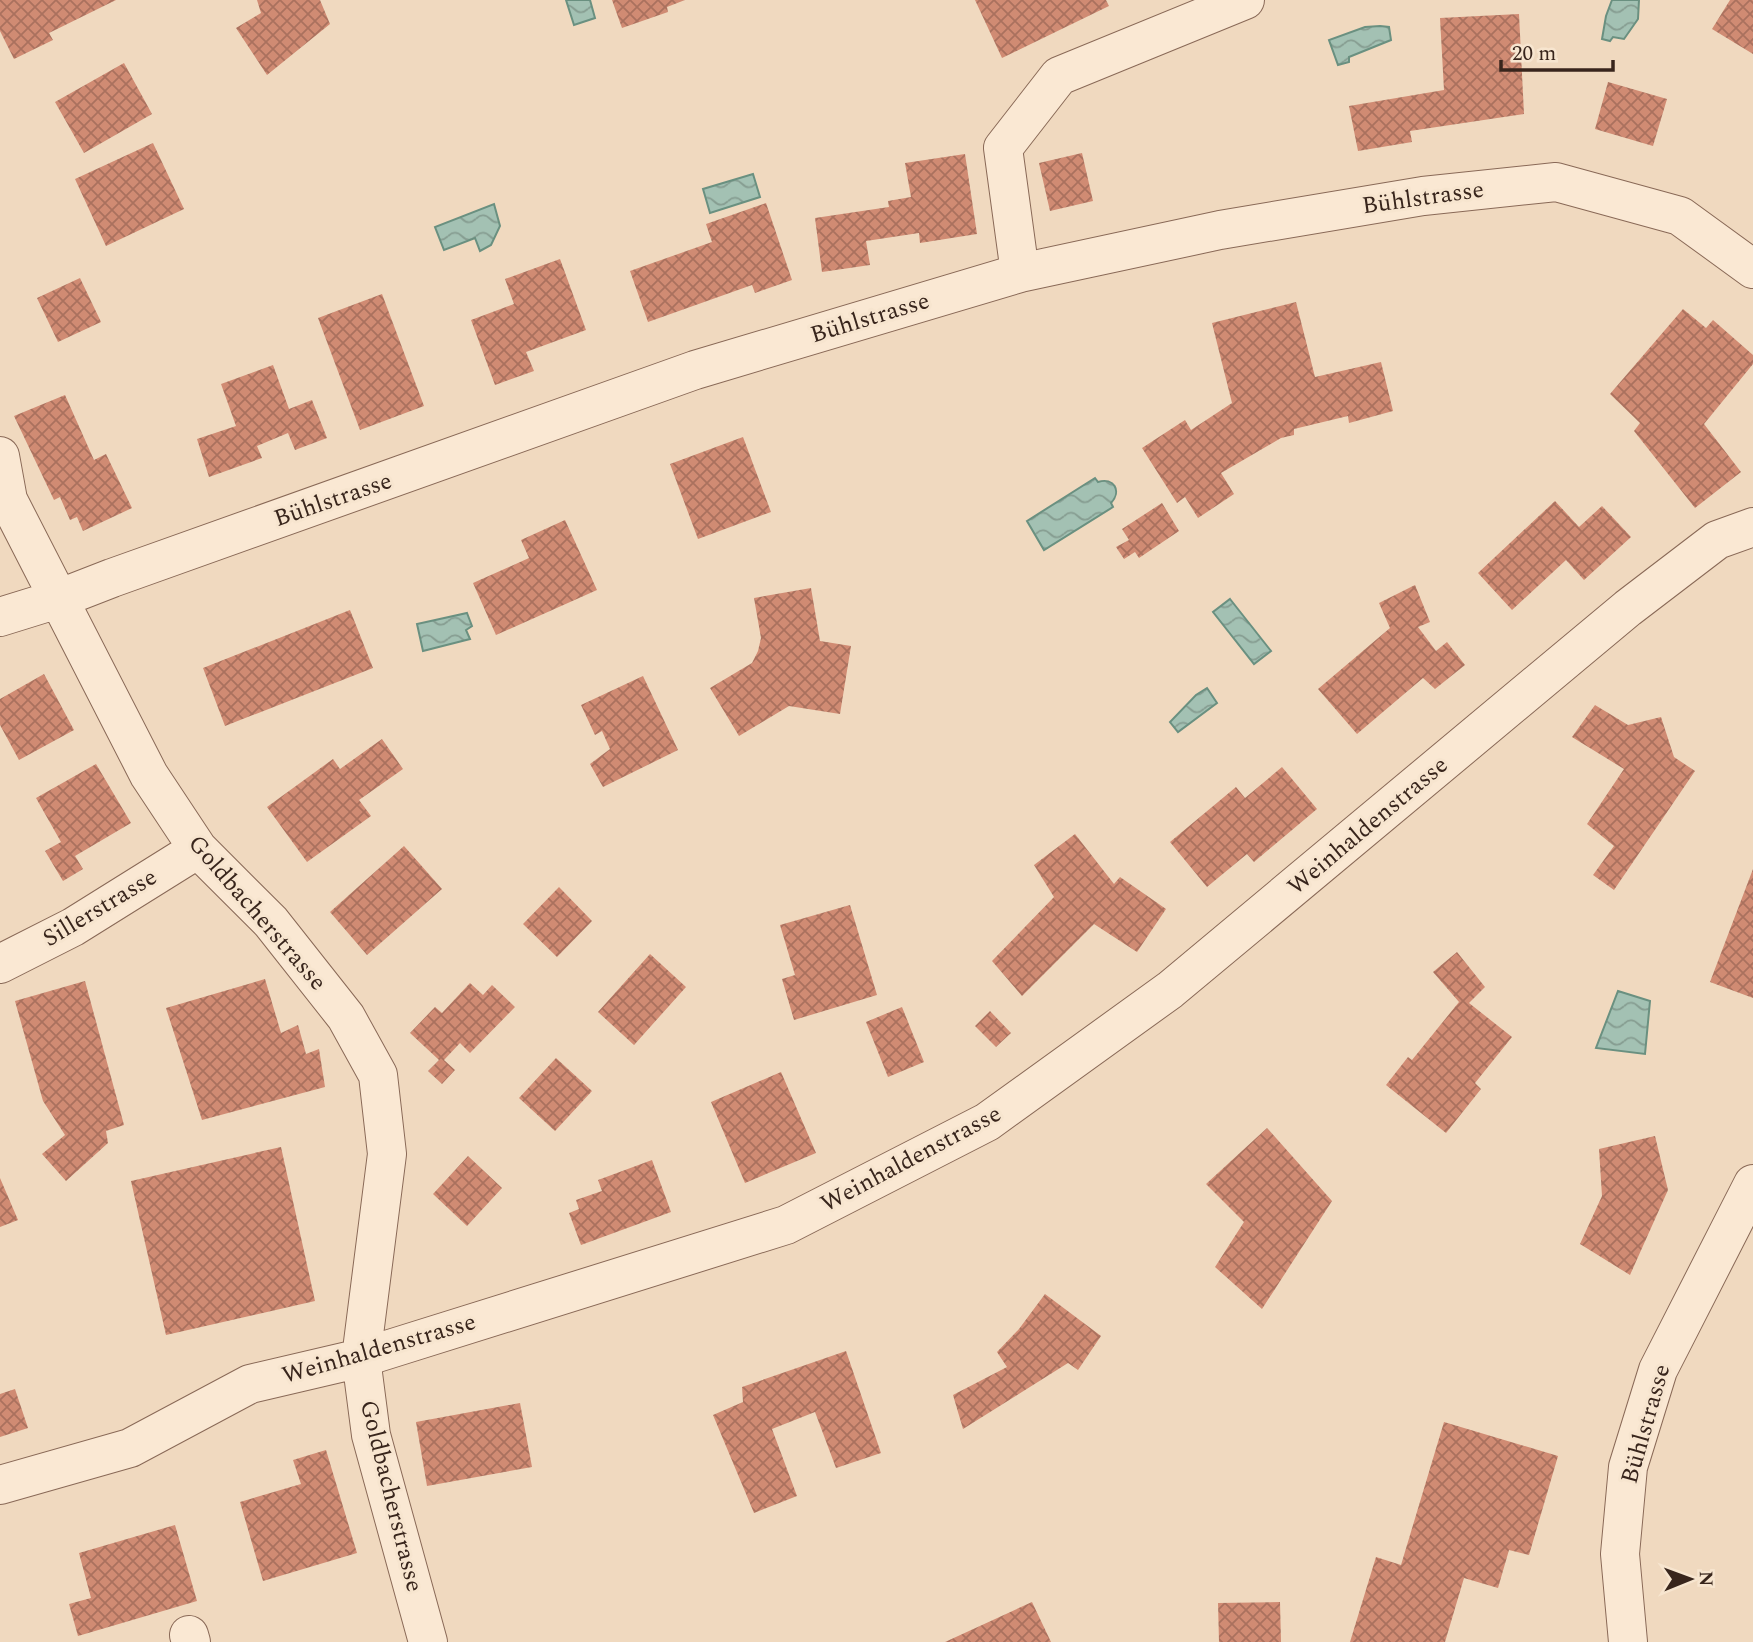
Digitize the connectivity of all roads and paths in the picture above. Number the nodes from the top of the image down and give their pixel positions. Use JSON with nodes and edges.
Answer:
{"nodes":[{"id":1,"x":1245,"y":0,"type":"edge"},
{"id":2,"x":1753,"y":269,"type":"edge"},
{"id":3,"x":1020,"y":273,"type":"junction"},
{"id":4,"x":0,"y":456,"type":"edge"},
{"id":5,"x":1753,"y":527,"type":"edge"},
{"id":6,"x":58,"y":600,"type":"junction"},
{"id":7,"x":0,"y":617,"type":"edge"},
{"id":8,"x":198,"y":849,"type":"junction"},
{"id":9,"x":0,"y":964,"type":"edge"},
{"id":10,"x":1753,"y":1184,"type":"edge"},
{"id":11,"x":361,"y":1358,"type":"junction"},
{"id":12,"x":0,"y":1485,"type":"edge"},
{"id":13,"x":428,"y":1642,"type":"edge"},
{"id":14,"x":1628,"y":1642,"type":"edge"}],
"edges":[{"from":1,"to":3,"type":"street"},
{"from":2,"to":3,"type":"street","name":"Bühlstrasse"},
{"from":3,"to":6,"type":"street","name":"Bühlstrasse"},
{"from":4,"to":6,"type":"street","name":"Goldbacherstrasse"},
{"from":5,"to":11,"type":"street","name":"Weinhaldenstrasse"},
{"from":6,"to":7,"type":"street","name":"Bühlstrasse"},
{"from":6,"to":8,"type":"street","name":"Goldbacherstrasse"},
{"from":8,"to":9,"type":"street","name":"Sillerstrasse"},
{"from":8,"to":11,"type":"street","name":"Goldbacherstrasse"},
{"from":10,"to":14,"type":"street","name":"Bühlstrasse"},
{"from":11,"to":12,"type":"street","name":"Weinhaldenstrasse"},
{"from":11,"to":13,"type":"street","name":"Goldbacherstrasse"}]}
